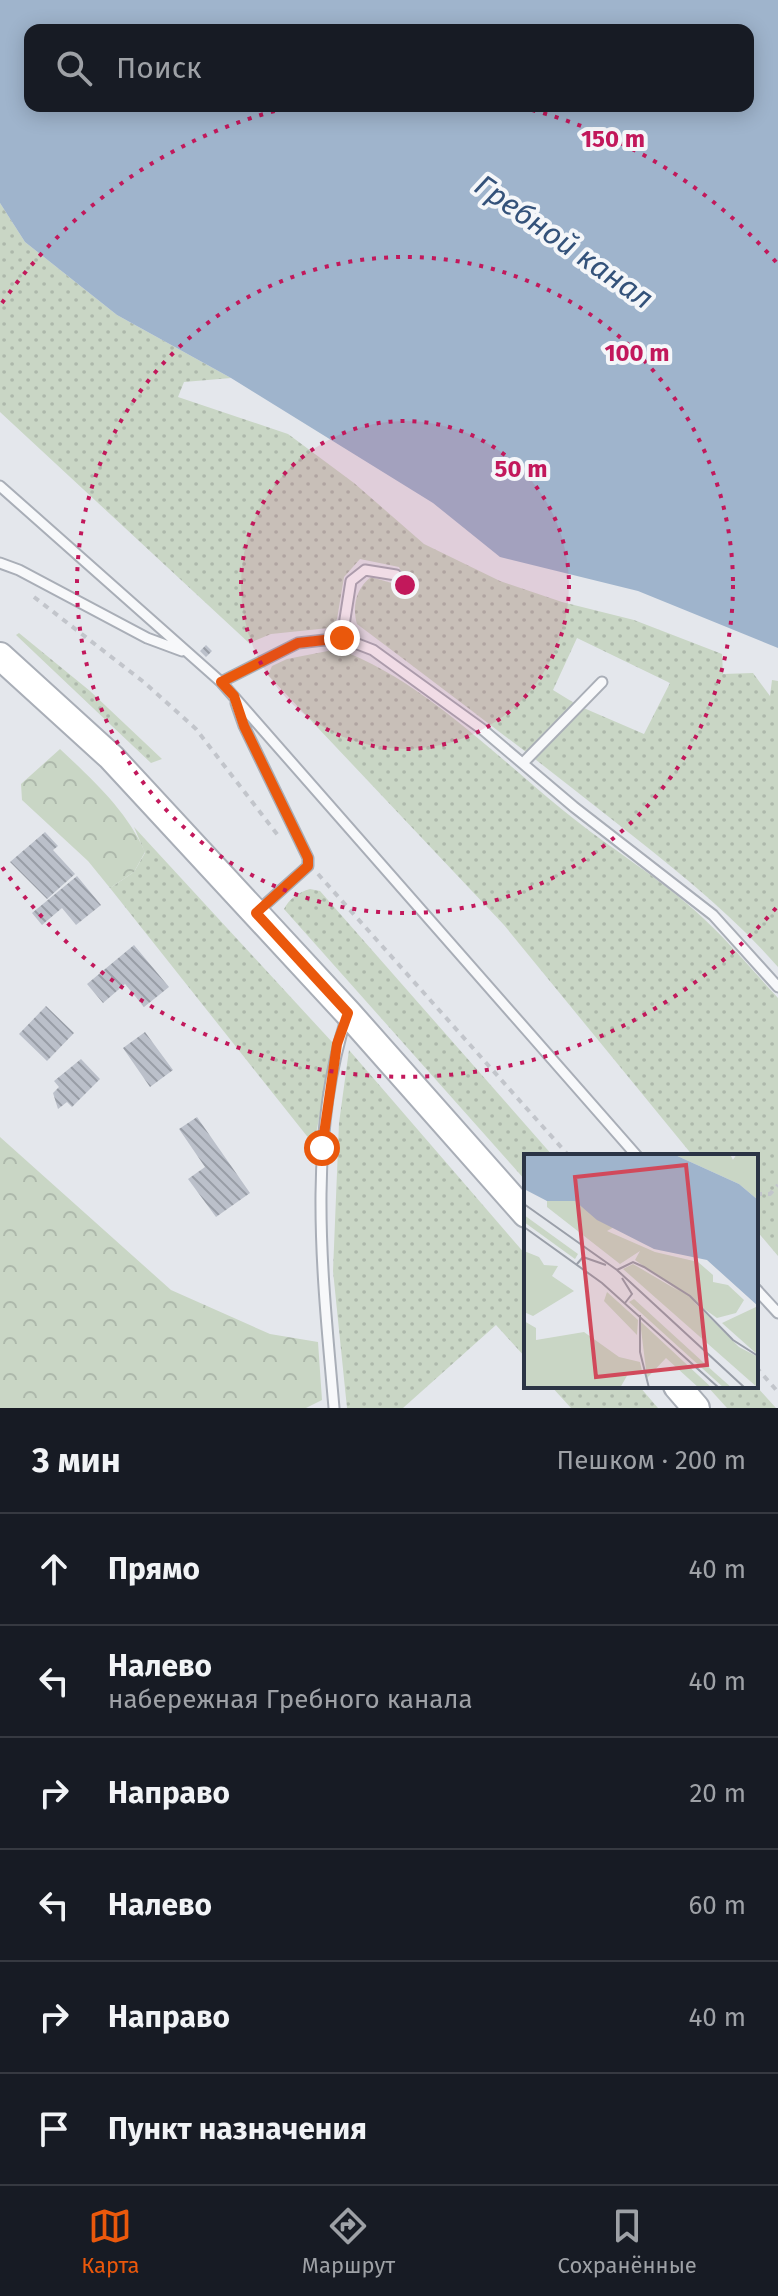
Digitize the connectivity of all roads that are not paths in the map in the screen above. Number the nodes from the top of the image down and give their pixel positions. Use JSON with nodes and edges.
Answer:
{"nodes":[{"id":1,"x":0,"y":486,"type":"edge"},
{"id":2,"x":0,"y":563,"type":"edge"},
{"id":3,"x":396,"y":575,"type":"dead end"},
{"id":4,"x":342,"y":638,"type":"junction"},
{"id":5,"x":189,"y":653,"type":"junction"},
{"id":6,"x":0,"y":656,"type":"edge"},
{"id":7,"x":221,"y":682,"type":"junction"},
{"id":8,"x":602,"y":682,"type":"dead end"},
{"id":9,"x":234,"y":696,"type":"junction"},
{"id":10,"x":523,"y":763,"type":"junction"},
{"id":11,"x":256,"y":913,"type":"junction"},
{"id":12,"x":778,"y":987,"type":"edge"},
{"id":13,"x":348,"y":1013,"type":"junction"},
{"id":14,"x":635,"y":1154,"type":"edge"},
{"id":15,"x":524,"y":1212,"type":"edge"},
{"id":16,"x":758,"y":1291,"type":"edge"},
{"id":17,"x":778,"y":1313,"type":"edge"},
{"id":18,"x":679,"y":1388,"type":"edge"},
{"id":19,"x":334,"y":1408,"type":"edge"},
{"id":20,"x":696,"y":1408,"type":"edge"}],
"edges":[{"from":1,"to":5,"type":"lane"},
{"from":2,"to":5,"type":"lane"},
{"from":3,"to":4,"type":"lane"},
{"from":4,"to":7,"type":"lane"},
{"from":4,"to":10,"type":"lane"},
{"from":5,"to":7,"type":"lane"},
{"from":6,"to":11,"type":"street"},
{"from":7,"to":9,"type":"lane"},
{"from":8,"to":10,"type":"lane"},
{"from":9,"to":11,"type":"lane"},
{"from":9,"to":14,"type":"lane"},
{"from":10,"to":12,"type":"lane"},
{"from":11,"to":13,"type":"street"},
{"from":13,"to":15,"type":"street"},
{"from":13,"to":19,"type":"lane"},
{"from":16,"to":17,"type":"lane"},
{"from":18,"to":20,"type":"street"}]}
